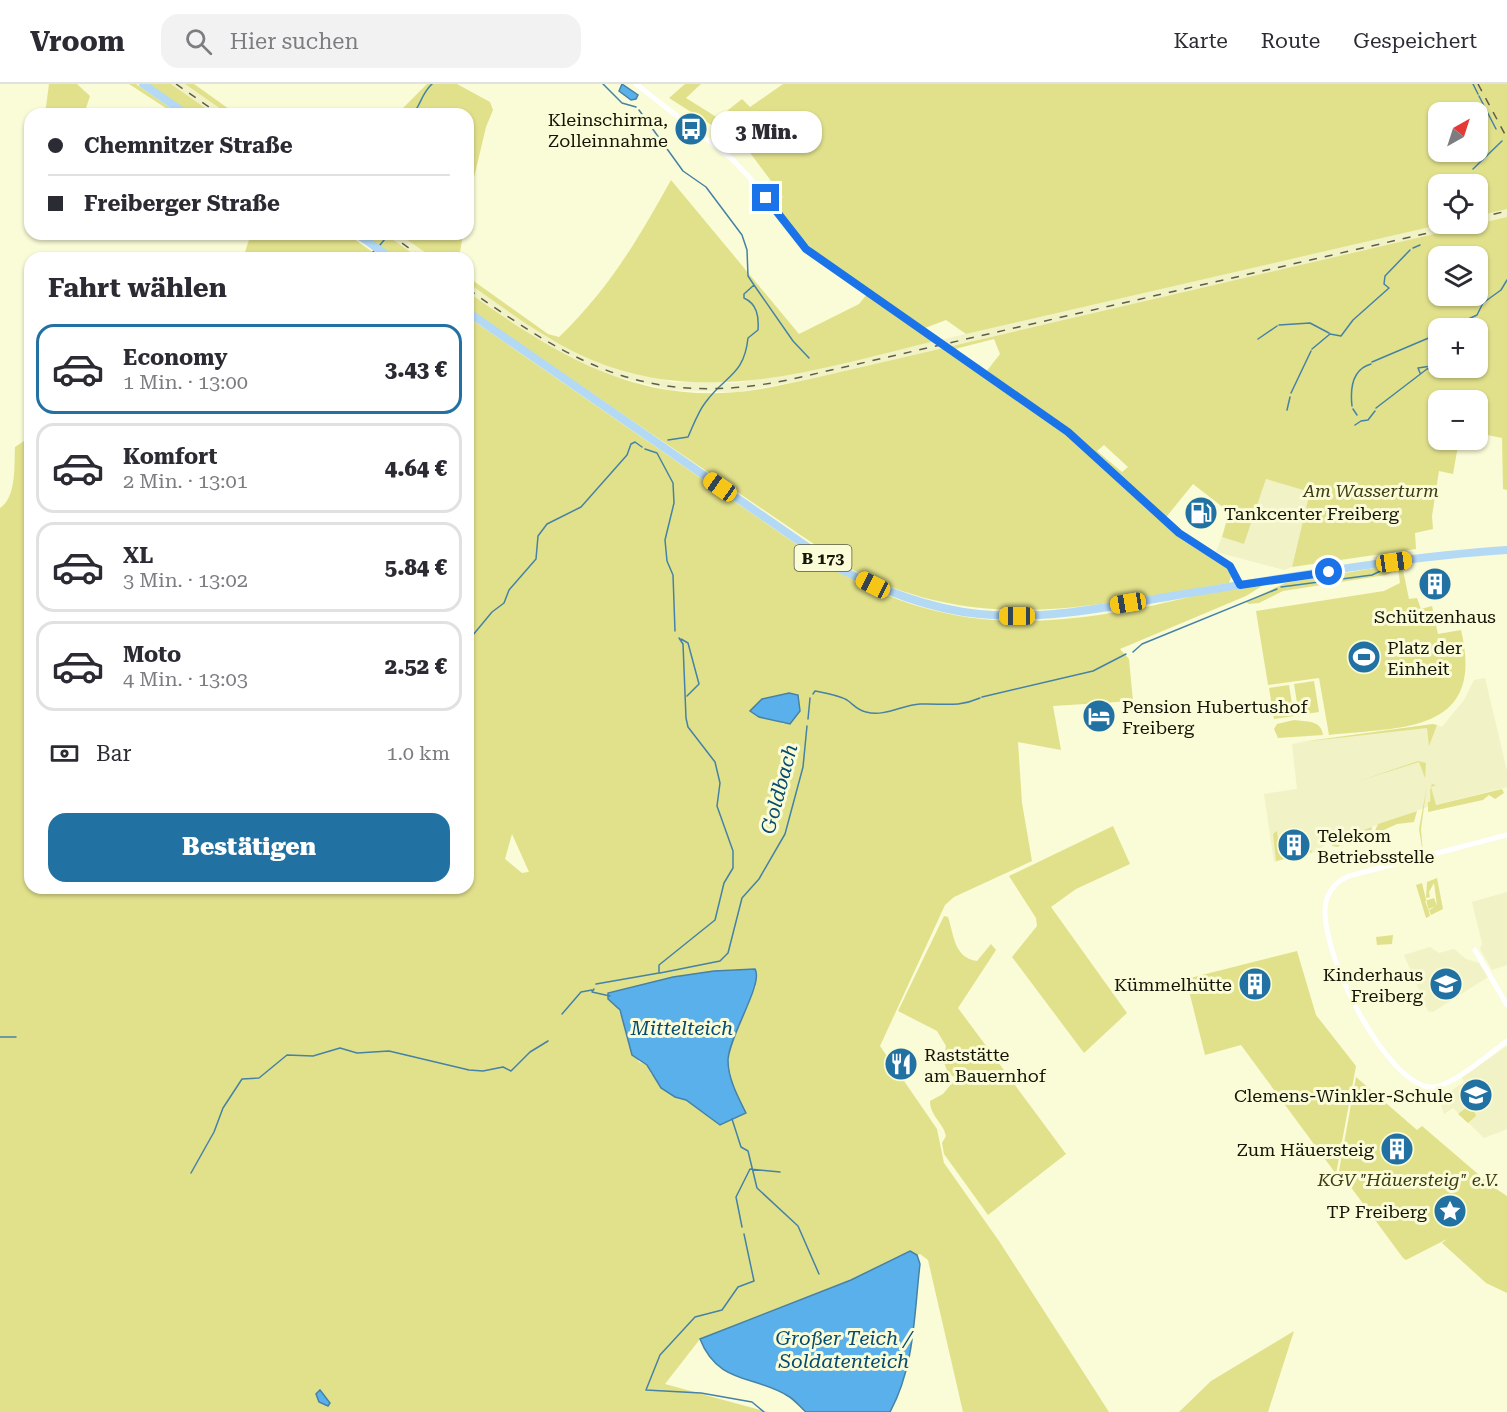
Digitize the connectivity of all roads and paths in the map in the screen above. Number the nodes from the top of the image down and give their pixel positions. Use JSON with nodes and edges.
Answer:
{"nodes":[{"id":1,"x":143,"y":84,"type":"edge"},
{"id":2,"x":636,"y":84,"type":"edge"},
{"id":3,"x":177,"y":108,"type":"edge"},
{"id":4,"x":366,"y":240,"type":"edge"},
{"id":5,"x":382,"y":252,"type":"edge"},
{"id":6,"x":474,"y":316,"type":"edge"},
{"id":7,"x":1507,"y":550,"type":"edge"},
{"id":8,"x":1240,"y":585,"type":"junction"},
{"id":9,"x":1507,"y":835,"type":"edge"},
{"id":10,"x":1475,"y":950,"type":"dead end"},
{"id":11,"x":1507,"y":1005,"type":"edge"},
{"id":12,"x":1507,"y":1041,"type":"edge"}],
"edges":[{"from":1,"to":3,"type":"main road"},
{"from":2,"to":8,"type":"street"},
{"from":4,"to":5,"type":"main road"},
{"from":6,"to":8,"type":"main road","number":"B 173"},
{"from":7,"to":8,"type":"main road","number":"B 173"},
{"from":9,"to":12,"type":"street"},
{"from":10,"to":11,"type":"street"}]}
